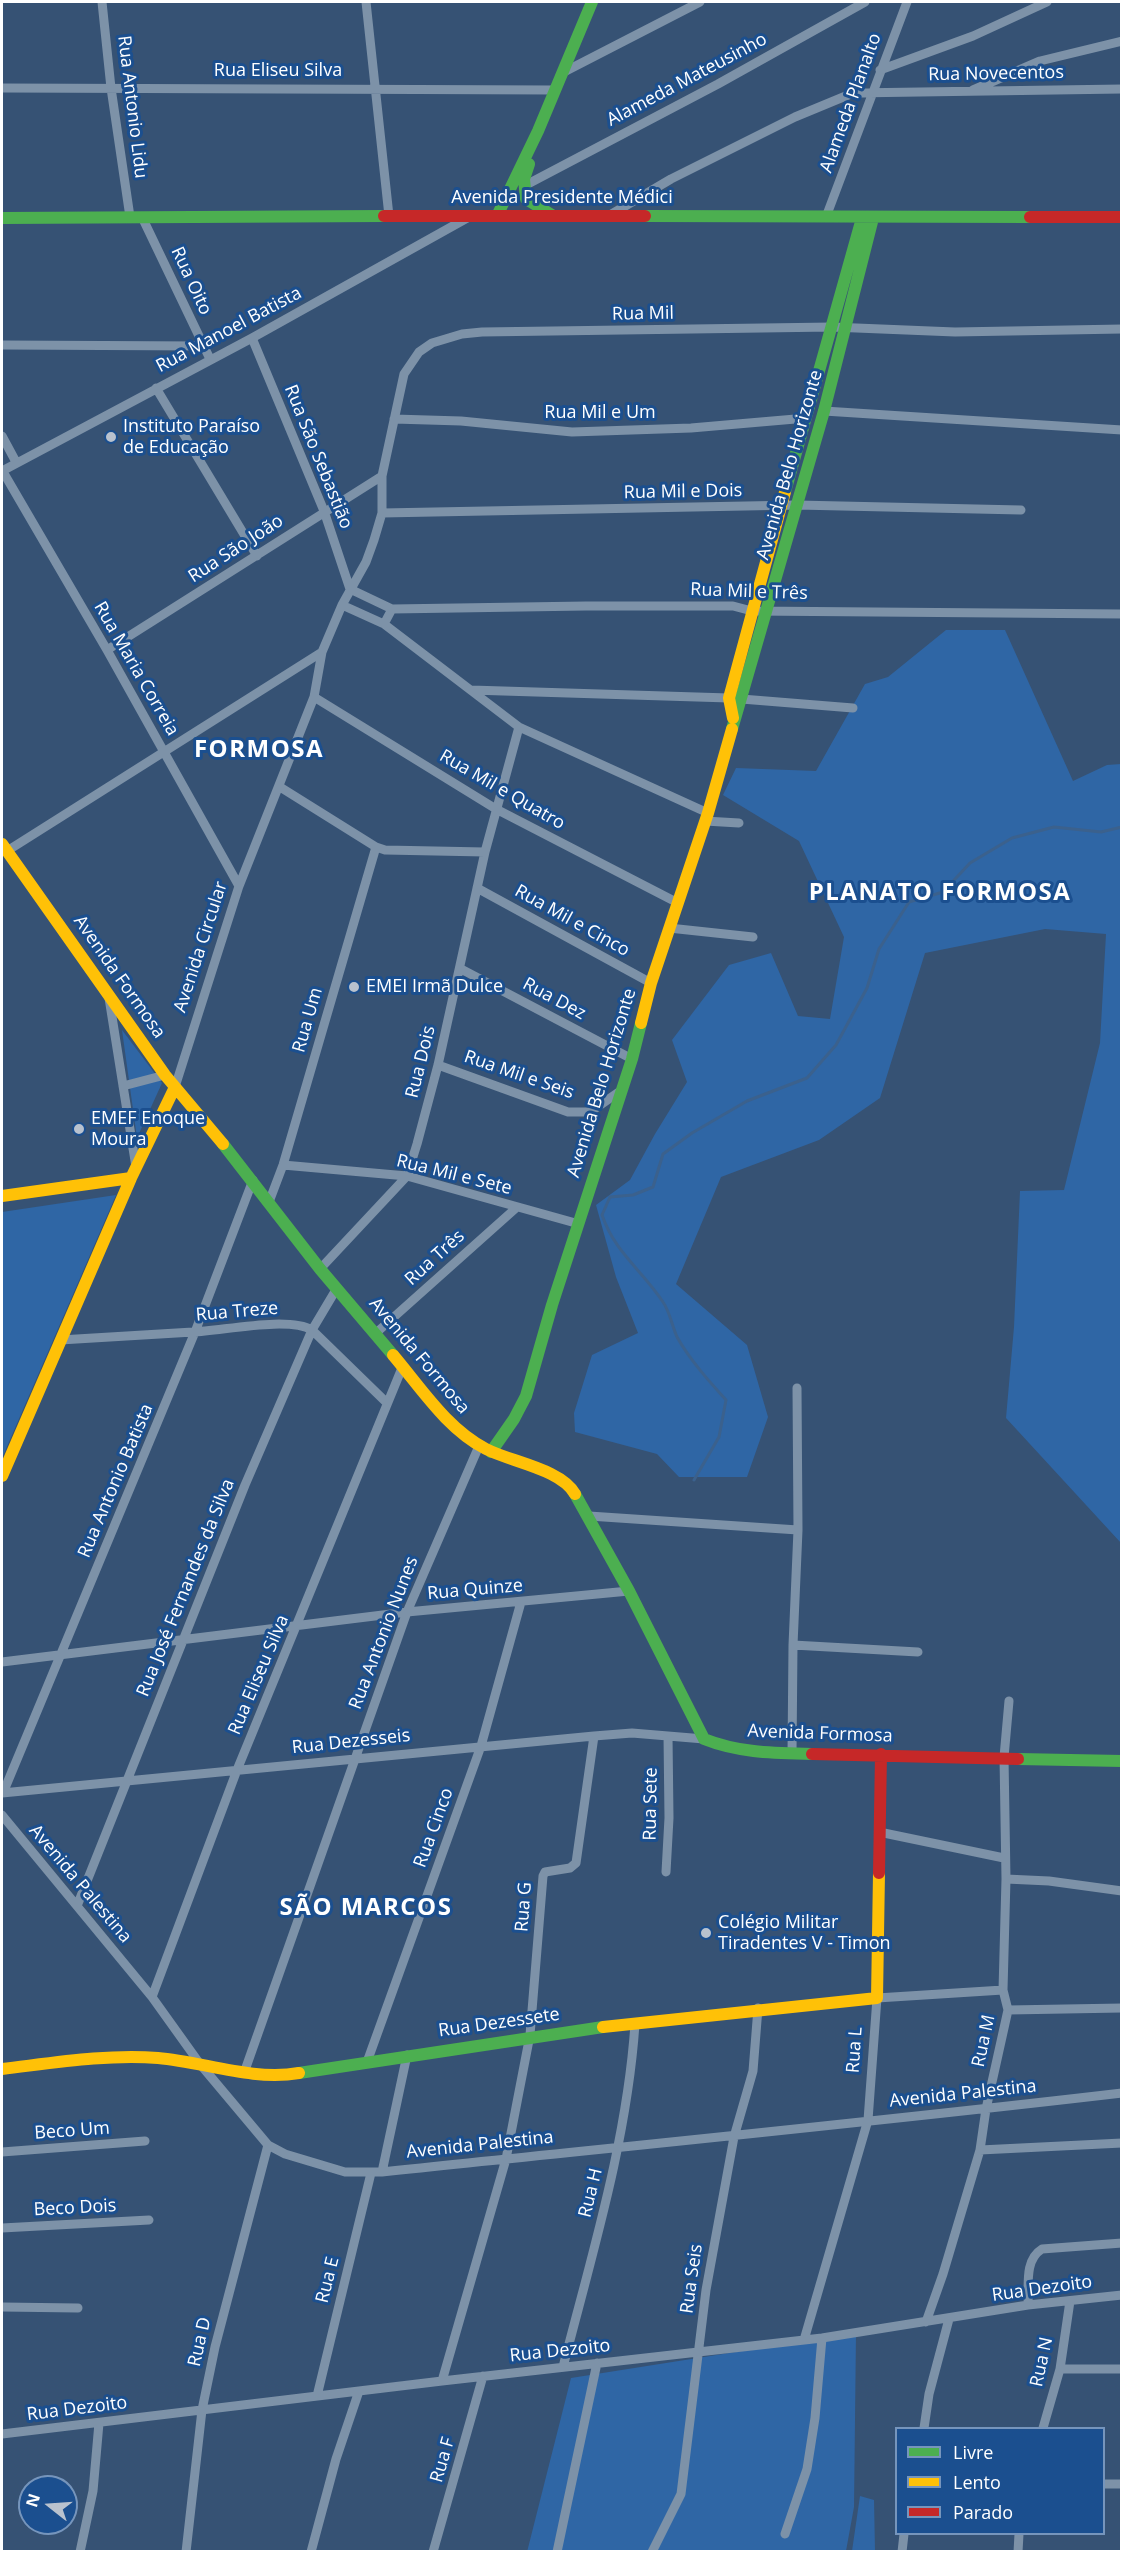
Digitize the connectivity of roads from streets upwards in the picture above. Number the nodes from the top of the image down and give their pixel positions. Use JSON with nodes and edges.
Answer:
{"nodes":[{"id":1,"x":102,"y":2,"type":"edge"},
{"id":2,"x":366,"y":2,"type":"edge"},
{"id":3,"x":592,"y":2,"type":"edge"},
{"id":4,"x":700,"y":2,"type":"edge"},
{"id":5,"x":866,"y":2,"type":"edge"},
{"id":6,"x":907,"y":2,"type":"edge"},
{"id":7,"x":1047,"y":2,"type":"edge"},
{"id":8,"x":1122,"y":41,"type":"edge"},
{"id":9,"x":880,"y":69,"type":"junction"},
{"id":10,"x":564,"y":72,"type":"junction"},
{"id":11,"x":2,"y":88,"type":"edge"},
{"id":12,"x":111,"y":88,"type":"junction"},
{"id":13,"x":376,"y":88,"type":"junction"},
{"id":14,"x":1122,"y":89,"type":"edge"},
{"id":15,"x":555,"y":90,"type":"junction"},
{"id":16,"x":971,"y":91,"type":"junction"},
{"id":17,"x":872,"y":93,"type":"junction"},
{"id":18,"x":538,"y":131,"type":"junction"},
{"id":19,"x":524,"y":186,"type":"junction"},
{"id":20,"x":552,"y":215,"type":"junction"},
{"id":21,"x":389,"y":216,"type":"junction"},
{"id":22,"x":472,"y":216,"type":"junction"},
{"id":23,"x":497,"y":216,"type":"junction"},
{"id":24,"x":608,"y":216,"type":"junction"},
{"id":25,"x":1121,"y":216,"type":"edge"},
{"id":26,"x":136,"y":217,"type":"junction"},
{"id":27,"x":826,"y":217,"type":"junction"},
{"id":28,"x":2,"y":218,"type":"edge"},
{"id":29,"x":868,"y":218,"type":"junction"},
{"id":30,"x":832,"y":327,"type":"junction"},
{"id":31,"x":846,"y":328,"type":"junction"},
{"id":32,"x":1122,"y":329,"type":"edge"},
{"id":33,"x":252,"y":338,"type":"junction"},
{"id":34,"x":2,"y":345,"type":"edge"},
{"id":35,"x":203,"y":346,"type":"junction"},
{"id":36,"x":210,"y":359,"type":"junction"},
{"id":37,"x":156,"y":388,"type":"junction"},
{"id":38,"x":824,"y":411,"type":"junction"},
{"id":39,"x":807,"y":418,"type":"junction"},
{"id":40,"x":394,"y":419,"type":"junction"},
{"id":41,"x":1122,"y":430,"type":"edge"},
{"id":42,"x":2,"y":436,"type":"edge"},
{"id":43,"x":16,"y":462,"type":"junction"},
{"id":44,"x":2,"y":470,"type":"edge"},
{"id":45,"x":382,"y":476,"type":"junction"},
{"id":46,"x":797,"y":505,"type":"junction"},
{"id":47,"x":782,"y":506,"type":"junction"},
{"id":48,"x":1022,"y":510,"type":"dead end"},
{"id":49,"x":324,"y":511,"type":"junction"},
{"id":50,"x":382,"y":513,"type":"junction"},
{"id":51,"x":257,"y":556,"type":"junction"},
{"id":52,"x":350,"y":589,"type":"junction"},
{"id":53,"x":342,"y":605,"type":"junction"},
{"id":54,"x":392,"y":609,"type":"junction"},
{"id":55,"x":752,"y":611,"type":"junction"},
{"id":56,"x":768,"y":611,"type":"junction"},
{"id":57,"x":1122,"y":614,"type":"edge"},
{"id":58,"x":384,"y":624,"type":"junction"},
{"id":59,"x":107,"y":650,"type":"junction"},
{"id":60,"x":322,"y":652,"type":"junction"},
{"id":61,"x":471,"y":690,"type":"junction"},
{"id":62,"x":314,"y":697,"type":"junction"},
{"id":63,"x":736,"y":699,"type":"junction"},
{"id":64,"x":853,"y":708,"type":"dead end"},
{"id":65,"x":519,"y":727,"type":"junction"},
{"id":66,"x":165,"y":752,"type":"junction"},
{"id":67,"x":280,"y":787,"type":"junction"},
{"id":68,"x":496,"y":809,"type":"junction"},
{"id":69,"x":706,"y":817,"type":"junction"},
{"id":70,"x":739,"y":823,"type":"dead end"},
{"id":71,"x":4,"y":847,"type":"edge"},
{"id":72,"x":376,"y":847,"type":"junction"},
{"id":73,"x":485,"y":852,"type":"junction"},
{"id":74,"x":239,"y":886,"type":"junction"},
{"id":75,"x":477,"y":888,"type":"junction"},
{"id":76,"x":678,"y":903,"type":"junction"},
{"id":77,"x":669,"y":928,"type":"junction"},
{"id":78,"x":753,"y":937,"type":"dead end"},
{"id":79,"x":461,"y":969,"type":"junction"},
{"id":80,"x":651,"y":983,"type":"junction"},
{"id":81,"x":109,"y":997,"type":"junction"},
{"id":82,"x":632,"y":1059,"type":"junction"},
{"id":83,"x":438,"y":1065,"type":"junction"},
{"id":84,"x":165,"y":1075,"type":"junction"},
{"id":85,"x":123,"y":1086,"type":"junction"},
{"id":86,"x":175,"y":1088,"type":"junction"},
{"id":87,"x":619,"y":1092,"type":"junction"},
{"id":88,"x":283,"y":1165,"type":"junction"},
{"id":89,"x":134,"y":1173,"type":"junction"},
{"id":90,"x":406,"y":1176,"type":"junction"},
{"id":91,"x":253,"y":1180,"type":"junction"},
{"id":92,"x":2,"y":1196,"type":"edge"},
{"id":93,"x":269,"y":1202,"type":"junction"},
{"id":94,"x":516,"y":1208,"type":"junction"},
{"id":95,"x":579,"y":1224,"type":"junction"},
{"id":96,"x":320,"y":1269,"type":"junction"},
{"id":97,"x":337,"y":1288,"type":"junction"},
{"id":98,"x":312,"y":1330,"type":"junction"},
{"id":99,"x":195,"y":1332,"type":"junction"},
{"id":100,"x":376,"y":1333,"type":"junction"},
{"id":101,"x":60,"y":1340,"type":"junction"},
{"id":102,"x":402,"y":1368,"type":"junction"},
{"id":103,"x":796,"y":1388,"type":"dead end"},
{"id":104,"x":387,"y":1403,"type":"junction"},
{"id":105,"x":479,"y":1446,"type":"junction"},
{"id":106,"x":491,"y":1452,"type":"junction"},
{"id":107,"x":2,"y":1476,"type":"edge"},
{"id":108,"x":589,"y":1516,"type":"junction"},
{"id":109,"x":798,"y":1530,"type":"junction"},
{"id":110,"x":629,"y":1591,"type":"junction"},
{"id":111,"x":521,"y":1602,"type":"junction"},
{"id":112,"x":407,"y":1612,"type":"junction"},
{"id":113,"x":298,"y":1624,"type":"junction"},
{"id":114,"x":183,"y":1640,"type":"junction"},
{"id":115,"x":794,"y":1645,"type":"junction"},
{"id":116,"x":918,"y":1652,"type":"dead end"},
{"id":117,"x":61,"y":1655,"type":"junction"},
{"id":118,"x":2,"y":1662,"type":"edge"},
{"id":119,"x":1009,"y":1701,"type":"dead end"},
{"id":120,"x":594,"y":1736,"type":"junction"},
{"id":121,"x":668,"y":1736,"type":"junction"},
{"id":122,"x":704,"y":1739,"type":"junction"},
{"id":123,"x":481,"y":1746,"type":"junction"},
{"id":124,"x":792,"y":1754,"type":"junction"},
{"id":125,"x":881,"y":1754,"type":"junction"},
{"id":126,"x":356,"y":1757,"type":"junction"},
{"id":127,"x":1004,"y":1757,"type":"junction"},
{"id":128,"x":1122,"y":1761,"type":"edge"},
{"id":129,"x":237,"y":1770,"type":"junction"},
{"id":130,"x":125,"y":1782,"type":"junction"},
{"id":131,"x":2,"y":1793,"type":"edge"},
{"id":132,"x":2,"y":1815,"type":"edge"},
{"id":133,"x":879,"y":1832,"type":"junction"},
{"id":134,"x":1004,"y":1858,"type":"junction"},
{"id":135,"x":666,"y":1872,"type":"dead end"},
{"id":136,"x":1006,"y":1879,"type":"junction"},
{"id":137,"x":1122,"y":1891,"type":"edge"},
{"id":138,"x":77,"y":1906,"type":"junction"},
{"id":139,"x":1003,"y":1990,"type":"junction"},
{"id":140,"x":152,"y":1997,"type":"junction"},
{"id":141,"x":877,"y":1998,"type":"junction"},
{"id":142,"x":758,"y":2008,"type":"junction"},
{"id":143,"x":1122,"y":2008,"type":"edge"},
{"id":144,"x":1008,"y":2010,"type":"junction"},
{"id":145,"x":635,"y":2024,"type":"junction"},
{"id":146,"x":531,"y":2035,"type":"junction"},
{"id":147,"x":407,"y":2055,"type":"junction"},
{"id":148,"x":367,"y":2061,"type":"junction"},
{"id":149,"x":200,"y":2064,"type":"junction"},
{"id":150,"x":2,"y":2069,"type":"edge"},
{"id":151,"x":244,"y":2073,"type":"junction"},
{"id":152,"x":1122,"y":2093,"type":"edge"},
{"id":153,"x":986,"y":2109,"type":"junction"},
{"id":154,"x":868,"y":2120,"type":"junction"},
{"id":155,"x":734,"y":2137,"type":"junction"},
{"id":156,"x":145,"y":2141,"type":"dead end"},
{"id":157,"x":1122,"y":2143,"type":"edge"},
{"id":158,"x":268,"y":2145,"type":"junction"},
{"id":159,"x":619,"y":2146,"type":"junction"},
{"id":160,"x":980,"y":2150,"type":"junction"},
{"id":161,"x":2,"y":2152,"type":"edge"},
{"id":162,"x":506,"y":2159,"type":"junction"},
{"id":163,"x":382,"y":2172,"type":"junction"},
{"id":164,"x":371,"y":2173,"type":"junction"},
{"id":165,"x":150,"y":2220,"type":"dead end"},
{"id":166,"x":2,"y":2228,"type":"edge"},
{"id":167,"x":1122,"y":2243,"type":"edge"},
{"id":168,"x":1122,"y":2295,"type":"edge"},
{"id":169,"x":1070,"y":2301,"type":"junction"},
{"id":170,"x":1028,"y":2305,"type":"junction"},
{"id":171,"x":2,"y":2307,"type":"edge"},
{"id":172,"x":78,"y":2308,"type":"dead end"},
{"id":173,"x":949,"y":2319,"type":"junction"},
{"id":174,"x":926,"y":2322,"type":"junction"},
{"id":175,"x":822,"y":2338,"type":"junction"},
{"id":176,"x":804,"y":2340,"type":"junction"},
{"id":177,"x":698,"y":2352,"type":"junction"},
{"id":178,"x":597,"y":2363,"type":"junction"},
{"id":179,"x":563,"y":2367,"type":"junction"},
{"id":180,"x":1060,"y":2369,"type":"junction"},
{"id":181,"x":1122,"y":2369,"type":"edge"},
{"id":182,"x":483,"y":2376,"type":"junction"},
{"id":183,"x":442,"y":2381,"type":"junction"},
{"id":184,"x":359,"y":2391,"type":"junction"},
{"id":185,"x":317,"y":2396,"type":"junction"},
{"id":186,"x":202,"y":2410,"type":"junction"},
{"id":187,"x":99,"y":2423,"type":"junction"},
{"id":188,"x":924,"y":2427,"type":"edge"},
{"id":189,"x":1043,"y":2427,"type":"edge"},
{"id":190,"x":2,"y":2434,"type":"edge"},
{"id":191,"x":1105,"y":2484,"type":"edge"},
{"id":192,"x":1122,"y":2484,"type":"edge"},
{"id":193,"x":785,"y":2534,"type":"dead end"},
{"id":194,"x":904,"y":2535,"type":"edge"},
{"id":195,"x":1019,"y":2535,"type":"edge"},
{"id":196,"x":80,"y":2552,"type":"edge"},
{"id":197,"x":186,"y":2552,"type":"edge"},
{"id":198,"x":311,"y":2552,"type":"edge"},
{"id":199,"x":433,"y":2552,"type":"edge"},
{"id":200,"x":557,"y":2552,"type":"edge"},
{"id":201,"x":652,"y":2552,"type":"edge"},
{"id":202,"x":902,"y":2552,"type":"edge"},
{"id":203,"x":1018,"y":2552,"type":"edge"}],
"edges":[{"from":1,"to":12,"type":"street","name":"Rua Antonio Lidu"},
{"from":2,"to":13,"type":"street"},
{"from":3,"to":10,"type":"street"},
{"from":4,"to":10,"type":"street"},
{"from":5,"to":19,"type":"street","name":"Alameda Mateusinho"},
{"from":6,"to":9,"type":"street","name":"Alameda Planalto"},
{"from":7,"to":9,"type":"street"},
{"from":8,"to":16,"type":"street"},
{"from":9,"to":17,"type":"street","name":"Alameda Planalto"},
{"from":10,"to":15,"type":"street"},
{"from":11,"to":12,"type":"street","name":"Rua Eliseu Silva"},
{"from":12,"to":13,"type":"street","name":"Rua Eliseu Silva"},
{"from":12,"to":26,"type":"street","name":"Rua Antonio Lidu"},
{"from":13,"to":15,"type":"street","name":"Rua Eliseu Silva"},
{"from":13,"to":21,"type":"street"},
{"from":14,"to":16,"type":"street","name":"Rua Novecentos"},
{"from":15,"to":18,"type":"street"},
{"from":16,"to":17,"type":"street","name":"Rua Novecentos"},
{"from":17,"to":24,"type":"street","name":"Rua Novecentos"},
{"from":17,"to":27,"type":"street","name":"Alameda Planalto"},
{"from":18,"to":19,"type":"street"},
{"from":18,"to":23,"type":"street"},
{"from":19,"to":20,"type":"street"},
{"from":20,"to":23,"type":"street","name":"Avenida Presidente Médici"},
{"from":20,"to":24,"type":"street","name":"Avenida Presidente Médici"},
{"from":21,"to":22,"type":"street","name":"Avenida Presidente Médici"},
{"from":21,"to":26,"type":"street","name":"Avenida Presidente Médici"},
{"from":22,"to":23,"type":"street","name":"Avenida Presidente Médici"},
{"from":22,"to":33,"type":"street","name":"Rua Manoel Batista"},
{"from":24,"to":27,"type":"street","name":"Avenida Presidente Médici"},
{"from":25,"to":29,"type":"street","name":"Avenida Presidente Médici"},
{"from":26,"to":28,"type":"street","name":"Avenida Presidente Médici"},
{"from":26,"to":35,"type":"street","name":"Rua Oito"},
{"from":27,"to":29,"type":"street","name":"Avenida Presidente Médici"},
{"from":29,"to":30,"type":"street","name":"Avenida Belo Horizonte"},
{"from":29,"to":31,"type":"street","name":"Avenida Belo Horizonte"},
{"from":30,"to":31,"type":"street","name":"Rua Mil"},
{"from":30,"to":39,"type":"street","name":"Avenida Belo Horizonte"},
{"from":30,"to":40,"type":"street","name":"Rua Mil"},
{"from":31,"to":32,"type":"street","name":"Rua Mil"},
{"from":31,"to":38,"type":"street","name":"Avenida Belo Horizonte"},
{"from":33,"to":36,"type":"street","name":"Rua Manoel Batista"},
{"from":33,"to":49,"type":"street","name":"Rua São Sebastião"},
{"from":34,"to":35,"type":"street"},
{"from":35,"to":36,"type":"street","name":"Rua Oito"},
{"from":36,"to":37,"type":"street","name":"Rua Manoel Batista"},
{"from":37,"to":43,"type":"street","name":"Rua Manoel Batista"},
{"from":37,"to":51,"type":"street"},
{"from":38,"to":41,"type":"street"},
{"from":38,"to":46,"type":"street","name":"Avenida Belo Horizonte"},
{"from":39,"to":40,"type":"street","name":"Rua Mil e Um"},
{"from":39,"to":47,"type":"street","name":"Avenida Belo Horizonte"},
{"from":40,"to":45,"type":"street","name":"Rua Mil"},
{"from":42,"to":43,"type":"street"},
{"from":43,"to":44,"type":"street","name":"Rua Manoel Batista"},
{"from":44,"to":59,"type":"street","name":"Rua Maria Correia"},
{"from":45,"to":49,"type":"street","name":"Rua São João"},
{"from":45,"to":50,"type":"street","name":"Rua Mil"},
{"from":46,"to":47,"type":"street","name":"Rua Mil e Dois"},
{"from":46,"to":48,"type":"street","name":"Rua Mil e Dois"},
{"from":46,"to":56,"type":"street","name":"Avenida Belo Horizonte"},
{"from":47,"to":50,"type":"street","name":"Rua Mil e Dois"},
{"from":47,"to":55,"type":"street","name":"Avenida Belo Horizonte"},
{"from":49,"to":51,"type":"street","name":"Rua São João"},
{"from":49,"to":52,"type":"street","name":"Rua São Sebastião"},
{"from":50,"to":52,"type":"street","name":"Rua Mil"},
{"from":51,"to":59,"type":"street","name":"Rua São João"},
{"from":52,"to":53,"type":"street","name":"Avenida Circular"},
{"from":52,"to":54,"type":"street"},
{"from":53,"to":58,"type":"street"},
{"from":53,"to":60,"type":"street","name":"Avenida Circular"},
{"from":54,"to":55,"type":"street","name":"Rua Mil e Três"},
{"from":54,"to":58,"type":"street"},
{"from":55,"to":56,"type":"street","name":"Rua Mil e Três"},
{"from":55,"to":63,"type":"street","name":"Avenida Belo Horizonte"},
{"from":56,"to":57,"type":"street","name":"Rua Mil e Três"},
{"from":56,"to":63,"type":"street","name":"Avenida Belo Horizonte"},
{"from":58,"to":61,"type":"street"},
{"from":59,"to":66,"type":"street","name":"Rua Maria Correia"},
{"from":60,"to":62,"type":"street","name":"Avenida Circular"},
{"from":60,"to":66,"type":"street"},
{"from":61,"to":63,"type":"street"},
{"from":61,"to":65,"type":"street"},
{"from":62,"to":67,"type":"street","name":"Avenida Circular"},
{"from":62,"to":68,"type":"street","name":"Rua Mil e Quatro"},
{"from":63,"to":64,"type":"street"},
{"from":63,"to":69,"type":"street","name":"Avenida Belo Horizonte"},
{"from":65,"to":68,"type":"street","name":"Rua Dois"},
{"from":65,"to":69,"type":"street"},
{"from":66,"to":71,"type":"street"},
{"from":66,"to":74,"type":"street","name":"Rua Maria Correia"},
{"from":67,"to":72,"type":"street"},
{"from":67,"to":74,"type":"street","name":"Avenida Circular"},
{"from":68,"to":73,"type":"street","name":"Rua Dois"},
{"from":68,"to":76,"type":"street","name":"Rua Mil e Quatro"},
{"from":69,"to":70,"type":"street"},
{"from":69,"to":76,"type":"street","name":"Avenida Belo Horizonte"},
{"from":71,"to":81,"type":"street","name":"Avenida Formosa"},
{"from":72,"to":73,"type":"street"},
{"from":72,"to":88,"type":"street","name":"Rua Um"},
{"from":73,"to":75,"type":"street","name":"Rua Dois"},
{"from":74,"to":86,"type":"street","name":"Avenida Circular"},
{"from":75,"to":79,"type":"street","name":"Rua Dois"},
{"from":75,"to":80,"type":"street","name":"Rua Mil e Cinco"},
{"from":76,"to":77,"type":"street","name":"Avenida Belo Horizonte"},
{"from":77,"to":78,"type":"street"},
{"from":77,"to":80,"type":"street","name":"Avenida Belo Horizonte"},
{"from":79,"to":82,"type":"street","name":"Rua Dez"},
{"from":79,"to":83,"type":"street","name":"Rua Dois"},
{"from":80,"to":82,"type":"street","name":"Avenida Belo Horizonte"},
{"from":81,"to":84,"type":"street","name":"Avenida Formosa"},
{"from":81,"to":85,"type":"street"},
{"from":82,"to":87,"type":"street","name":"Avenida Belo Horizonte"},
{"from":83,"to":87,"type":"street","name":"Rua Mil e Seis"},
{"from":83,"to":90,"type":"street","name":"Rua Dois"},
{"from":84,"to":85,"type":"street"},
{"from":84,"to":86,"type":"street","name":"Avenida Formosa"},
{"from":85,"to":89,"type":"street"},
{"from":86,"to":89,"type":"street","name":"Avenida Circular"},
{"from":86,"to":91,"type":"street","name":"Avenida Formosa"},
{"from":87,"to":95,"type":"street","name":"Avenida Belo Horizonte"},
{"from":88,"to":90,"type":"street","name":"Rua Mil e Sete"},
{"from":88,"to":93,"type":"street","name":"Rua Um"},
{"from":89,"to":92,"type":"street"},
{"from":89,"to":101,"type":"street","name":"Avenida Circular"},
{"from":90,"to":94,"type":"street","name":"Rua Mil e Sete"},
{"from":90,"to":96,"type":"street","name":"Rua Dois"},
{"from":91,"to":93,"type":"street","name":"Avenida Formosa"},
{"from":91,"to":99,"type":"street","name":"Rua Antonio Batista"},
{"from":93,"to":96,"type":"street","name":"Avenida Formosa"},
{"from":94,"to":95,"type":"street","name":"Rua Mil e Sete"},
{"from":94,"to":100,"type":"street","name":"Rua Três"},
{"from":95,"to":106,"type":"street","name":"Avenida Belo Horizonte"},
{"from":96,"to":97,"type":"street","name":"Avenida Formosa"},
{"from":97,"to":98,"type":"street","name":"Rua José Fernandes da Silva"},
{"from":97,"to":100,"type":"street","name":"Avenida Formosa"},
{"from":98,"to":99,"type":"street","name":"Rua Treze"},
{"from":98,"to":104,"type":"street"},
{"from":98,"to":114,"type":"street","name":"Rua José Fernandes da Silva"},
{"from":99,"to":101,"type":"street","name":"Rua Treze"},
{"from":99,"to":117,"type":"street","name":"Rua Antonio Batista"},
{"from":100,"to":102,"type":"street","name":"Avenida Formosa"},
{"from":101,"to":107,"type":"street","name":"Avenida Circular"},
{"from":102,"to":104,"type":"street","name":"Rua Eliseu Silva"},
{"from":102,"to":105,"type":"street","name":"Avenida Formosa"},
{"from":103,"to":109,"type":"street"},
{"from":104,"to":113,"type":"street","name":"Rua Eliseu Silva"},
{"from":105,"to":106,"type":"street","name":"Avenida Formosa"},
{"from":105,"to":112,"type":"street","name":"Rua Antonio Nunes"},
{"from":106,"to":108,"type":"street","name":"Avenida Formosa"},
{"from":108,"to":109,"type":"street"},
{"from":108,"to":110,"type":"street","name":"Avenida Formosa"},
{"from":109,"to":115,"type":"street"},
{"from":110,"to":111,"type":"street","name":"Rua Quinze"},
{"from":110,"to":122,"type":"street","name":"Avenida Formosa"},
{"from":111,"to":112,"type":"street","name":"Rua Quinze"},
{"from":111,"to":123,"type":"street","name":"Rua Cinco"},
{"from":112,"to":113,"type":"street","name":"Rua Quinze"},
{"from":112,"to":126,"type":"street","name":"Rua Antonio Nunes"},
{"from":113,"to":114,"type":"street","name":"Rua Quinze"},
{"from":113,"to":129,"type":"street","name":"Rua Eliseu Silva"},
{"from":114,"to":117,"type":"street","name":"Rua Quinze"},
{"from":114,"to":130,"type":"street","name":"Rua José Fernandes da Silva"},
{"from":115,"to":116,"type":"street"},
{"from":115,"to":124,"type":"street"},
{"from":117,"to":118,"type":"street","name":"Rua Quinze"},
{"from":117,"to":131,"type":"street","name":"Rua Antonio Batista"},
{"from":119,"to":127,"type":"street","name":"Rua M"},
{"from":120,"to":121,"type":"street","name":"Rua Dezesseis"},
{"from":120,"to":123,"type":"street","name":"Rua Dezesseis"},
{"from":120,"to":146,"type":"street","name":"Rua G"},
{"from":121,"to":122,"type":"street","name":"Rua Dezesseis"},
{"from":121,"to":135,"type":"street","name":"Rua Sete"},
{"from":122,"to":124,"type":"street","name":"Avenida Formosa"},
{"from":123,"to":126,"type":"street","name":"Rua Dezesseis"},
{"from":123,"to":148,"type":"street","name":"Rua Cinco"},
{"from":124,"to":125,"type":"street","name":"Avenida Formosa"},
{"from":125,"to":127,"type":"street","name":"Avenida Formosa"},
{"from":125,"to":133,"type":"street","name":"Rua L"},
{"from":126,"to":129,"type":"street","name":"Rua Dezesseis"},
{"from":126,"to":151,"type":"street","name":"Rua Antonio Nunes"},
{"from":127,"to":128,"type":"street","name":"Avenida Formosa"},
{"from":127,"to":134,"type":"street","name":"Rua M"},
{"from":129,"to":130,"type":"street","name":"Rua Dezesseis"},
{"from":129,"to":140,"type":"street","name":"Rua Eliseu Silva"},
{"from":130,"to":131,"type":"street","name":"Rua Dezesseis"},
{"from":130,"to":138,"type":"street","name":"Rua José Fernandes da Silva"},
{"from":132,"to":138,"type":"street","name":"Avenida Palestina"},
{"from":133,"to":134,"type":"street"},
{"from":133,"to":141,"type":"street","name":"Rua L"},
{"from":134,"to":136,"type":"street","name":"Rua M"},
{"from":136,"to":137,"type":"street"},
{"from":136,"to":139,"type":"street","name":"Rua M"},
{"from":138,"to":140,"type":"street","name":"Avenida Palestina"},
{"from":139,"to":141,"type":"street","name":"Rua Dezessete"},
{"from":139,"to":144,"type":"street","name":"Rua M"},
{"from":140,"to":149,"type":"street","name":"Avenida Palestina"},
{"from":141,"to":142,"type":"street","name":"Rua Dezessete"},
{"from":141,"to":154,"type":"street","name":"Rua L"},
{"from":142,"to":145,"type":"street","name":"Rua Dezessete"},
{"from":142,"to":155,"type":"street","name":"Rua Seis"},
{"from":143,"to":144,"type":"street"},
{"from":144,"to":153,"type":"street","name":"Rua M"},
{"from":145,"to":146,"type":"street","name":"Rua Dezessete"},
{"from":145,"to":159,"type":"street","name":"Rua H"},
{"from":146,"to":147,"type":"street","name":"Rua Dezessete"},
{"from":146,"to":162,"type":"street"},
{"from":147,"to":148,"type":"street","name":"Rua Dezessete"},
{"from":147,"to":163,"type":"street"},
{"from":148,"to":151,"type":"street","name":"Rua Dezessete"},
{"from":149,"to":150,"type":"street","name":"Rua Dezessete"},
{"from":149,"to":151,"type":"street","name":"Rua Dezessete"},
{"from":149,"to":158,"type":"street","name":"Avenida Palestina"},
{"from":152,"to":153,"type":"street","name":"Avenida Palestina"},
{"from":153,"to":154,"type":"street","name":"Avenida Palestina"},
{"from":153,"to":160,"type":"street","name":"Rua M"},
{"from":154,"to":155,"type":"street","name":"Avenida Palestina"},
{"from":154,"to":176,"type":"street","name":"Rua L"},
{"from":155,"to":159,"type":"street","name":"Avenida Palestina"},
{"from":155,"to":177,"type":"street","name":"Rua Seis"},
{"from":156,"to":161,"type":"street","name":"Beco Um"},
{"from":157,"to":160,"type":"street"},
{"from":158,"to":164,"type":"street","name":"Avenida Palestina"},
{"from":158,"to":186,"type":"street","name":"Rua D"},
{"from":159,"to":162,"type":"street","name":"Avenida Palestina"},
{"from":159,"to":179,"type":"street","name":"Rua H"},
{"from":160,"to":174,"type":"street","name":"Rua M"},
{"from":162,"to":163,"type":"street","name":"Avenida Palestina"},
{"from":162,"to":183,"type":"street"},
{"from":163,"to":164,"type":"street","name":"Avenida Palestina"},
{"from":164,"to":185,"type":"street","name":"Rua E"},
{"from":165,"to":166,"type":"street","name":"Beco Dois"},
{"from":167,"to":170,"type":"street"},
{"from":168,"to":169,"type":"street","name":"Rua Dezoito"},
{"from":169,"to":170,"type":"street","name":"Rua Dezoito"},
{"from":169,"to":180,"type":"street","name":"Rua N"},
{"from":170,"to":173,"type":"street","name":"Rua Dezoito"},
{"from":171,"to":172,"type":"street"},
{"from":173,"to":174,"type":"street","name":"Rua Dezoito"},
{"from":173,"to":188,"type":"street"},
{"from":174,"to":175,"type":"street","name":"Rua Dezoito"},
{"from":175,"to":176,"type":"street","name":"Rua Dezoito"},
{"from":175,"to":193,"type":"street"},
{"from":176,"to":177,"type":"street","name":"Rua Dezoito"},
{"from":177,"to":178,"type":"street","name":"Rua Dezoito"},
{"from":177,"to":201,"type":"street","name":"Rua Seis"},
{"from":178,"to":179,"type":"street","name":"Rua Dezoito"},
{"from":178,"to":200,"type":"street"},
{"from":179,"to":182,"type":"street","name":"Rua Dezoito"},
{"from":180,"to":181,"type":"street"},
{"from":180,"to":189,"type":"street","name":"Rua N"},
{"from":182,"to":183,"type":"street","name":"Rua Dezoito"},
{"from":182,"to":199,"type":"street","name":"Rua F"},
{"from":183,"to":184,"type":"street","name":"Rua Dezoito"},
{"from":184,"to":185,"type":"street","name":"Rua Dezoito"},
{"from":184,"to":198,"type":"street"},
{"from":185,"to":186,"type":"street","name":"Rua Dezoito"},
{"from":186,"to":187,"type":"street","name":"Rua Dezoito"},
{"from":186,"to":197,"type":"street","name":"Rua D"},
{"from":187,"to":190,"type":"street","name":"Rua Dezoito"},
{"from":187,"to":196,"type":"street"},
{"from":191,"to":192,"type":"street"},
{"from":194,"to":202,"type":"street"},
{"from":195,"to":203,"type":"street"}]}
